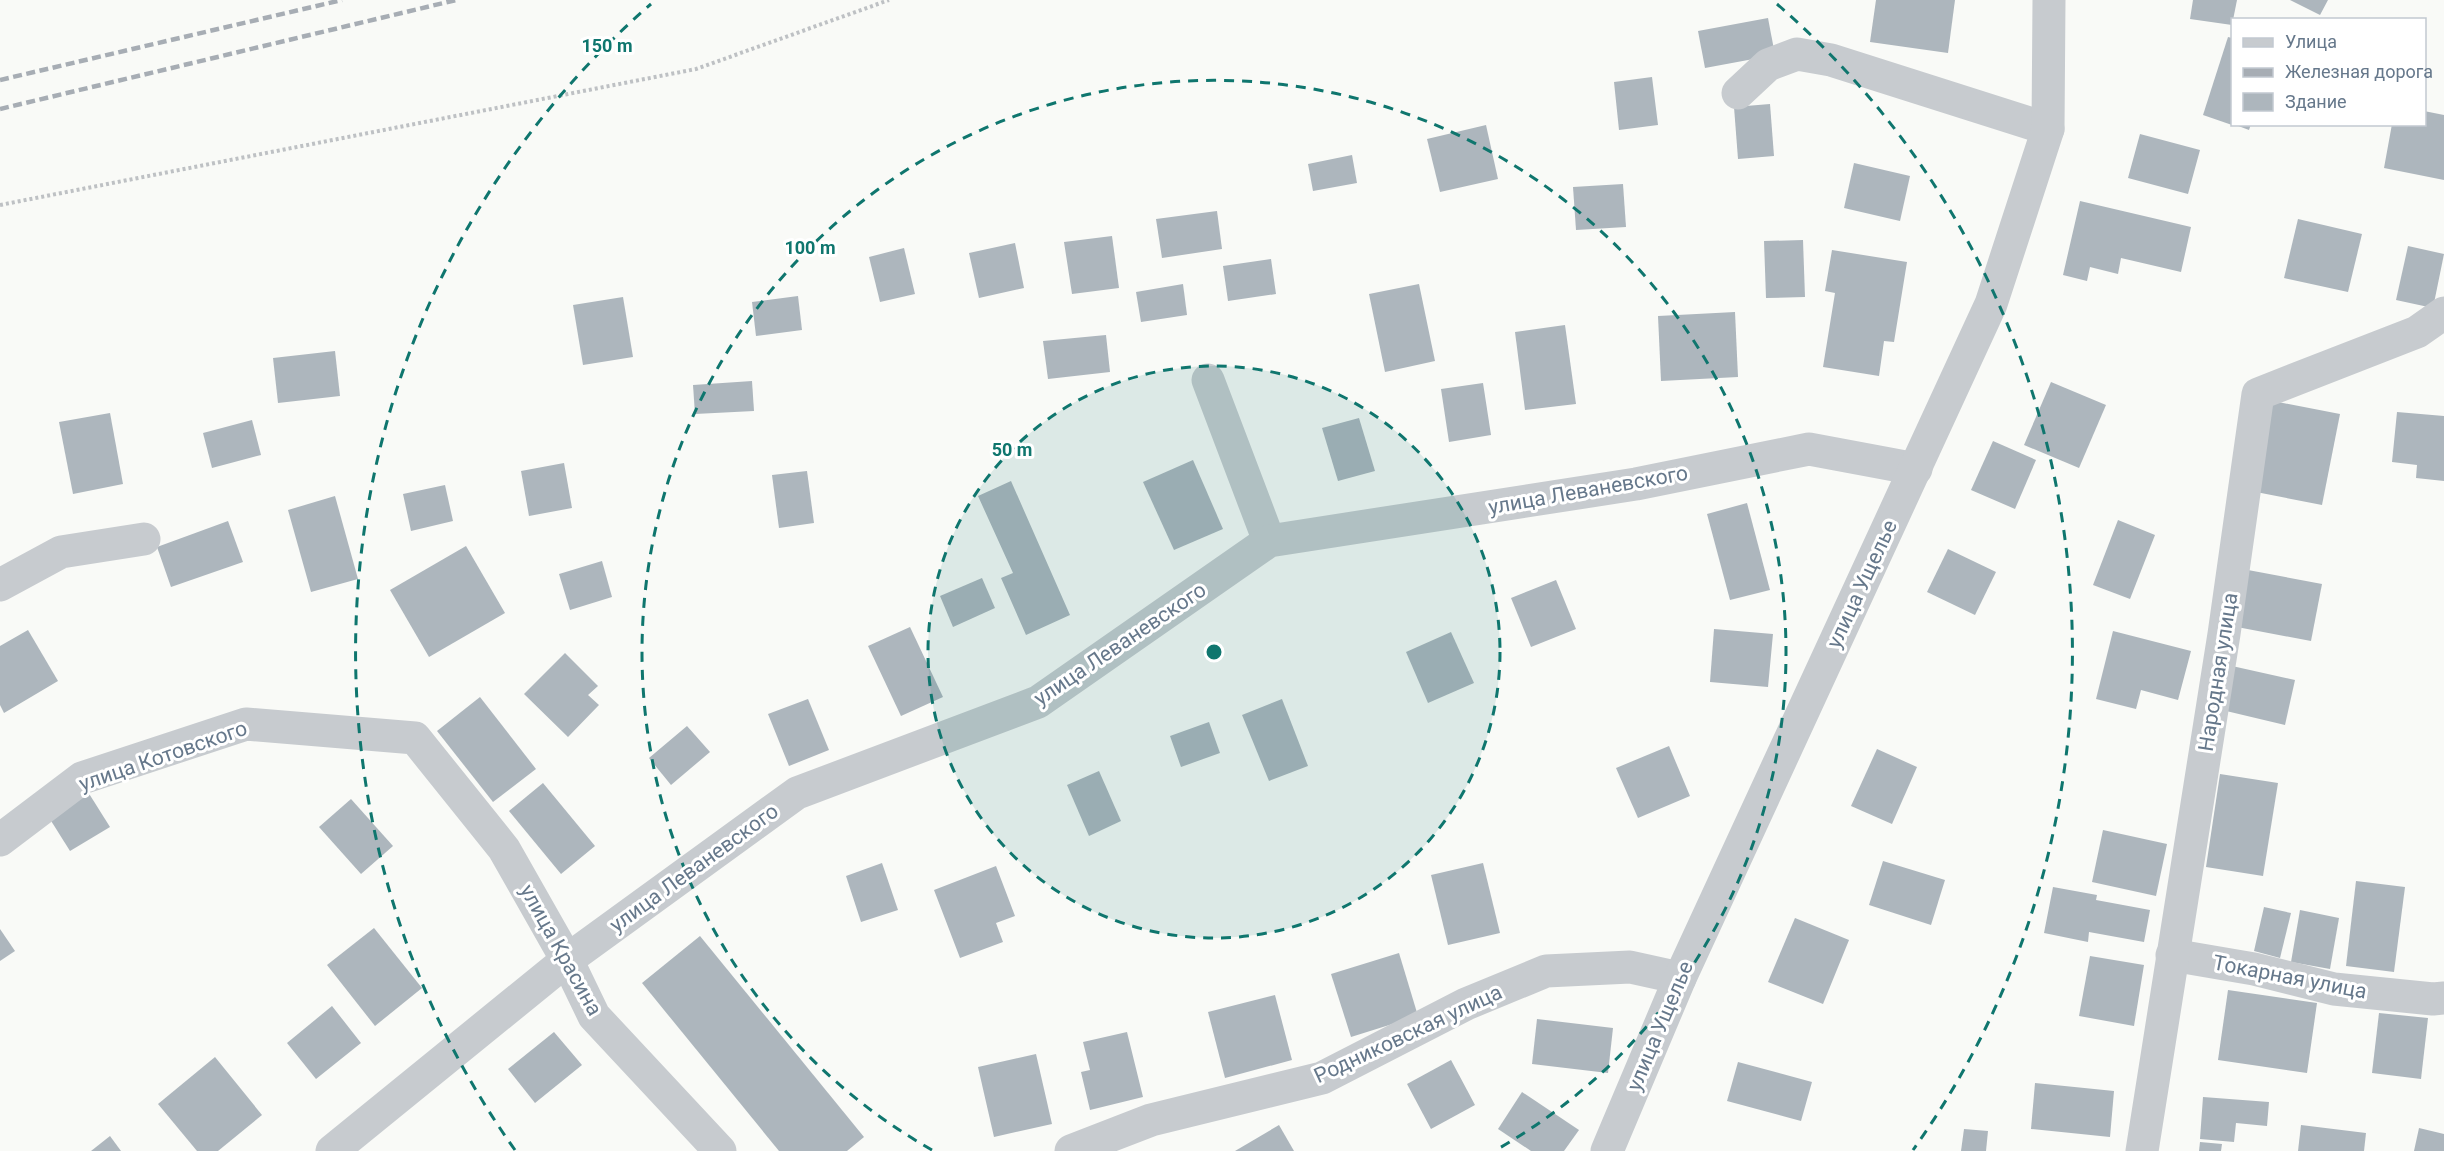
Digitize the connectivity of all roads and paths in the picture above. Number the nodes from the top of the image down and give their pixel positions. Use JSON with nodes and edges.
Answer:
{"nodes":[{"id":1,"x":889,"y":0,"type":"edge"},
{"id":2,"x":2049,"y":0,"type":"edge"},
{"id":3,"x":1738,"y":93,"type":"dead end"},
{"id":4,"x":2048,"y":129,"type":"junction"},
{"id":5,"x":0,"y":205,"type":"edge"},
{"id":6,"x":2444,"y":313,"type":"edge"},
{"id":7,"x":1208,"y":380,"type":"dead end"},
{"id":8,"x":1916,"y":469,"type":"junction"},
{"id":9,"x":144,"y":539,"type":"dead end"},
{"id":10,"x":1269,"y":541,"type":"junction"},
{"id":11,"x":0,"y":585,"type":"edge"},
{"id":12,"x":415,"y":738,"type":"joint"},
{"id":13,"x":0,"y":840,"type":"edge"},
{"id":14,"x":2172,"y":955,"type":"junction"},
{"id":15,"x":567,"y":960,"type":"junction"},
{"id":16,"x":1680,"y":978,"type":"junction"},
{"id":17,"x":2444,"y":998,"type":"edge"},
{"id":18,"x":332,"y":1151,"type":"edge"},
{"id":19,"x":720,"y":1151,"type":"edge"},
{"id":20,"x":1071,"y":1151,"type":"edge"},
{"id":21,"x":1607,"y":1151,"type":"edge"},
{"id":22,"x":2142,"y":1151,"type":"edge"}],
"edges":[{"from":1,"to":5,"type":"path"},
{"from":2,"to":4,"type":"street","name":"улица Ущелье"},
{"from":3,"to":4,"type":"street"},
{"from":4,"to":8,"type":"street","name":"улица Ущелье"},
{"from":6,"to":14,"type":"street","name":"Народная улица"},
{"from":7,"to":10,"type":"street"},
{"from":8,"to":10,"type":"street","name":"улица Леваневского"},
{"from":8,"to":16,"type":"street","name":"улица Ущелье"},
{"from":9,"to":11,"type":"street"},
{"from":10,"to":15,"type":"street","name":"улица Леваневского"},
{"from":12,"to":13,"type":"street","name":"улица Котовского"},
{"from":12,"to":15,"type":"street","name":"улица Красина"},
{"from":14,"to":17,"type":"street","name":"Токарная улица"},
{"from":14,"to":22,"type":"street","name":"Народная улица"},
{"from":15,"to":18,"type":"street","name":"улица Леваневского"},
{"from":15,"to":19,"type":"street","name":"улица Красина"},
{"from":16,"to":20,"type":"street","name":"Родниковская улица"},
{"from":16,"to":21,"type":"street","name":"улица Ущелье"}]}
